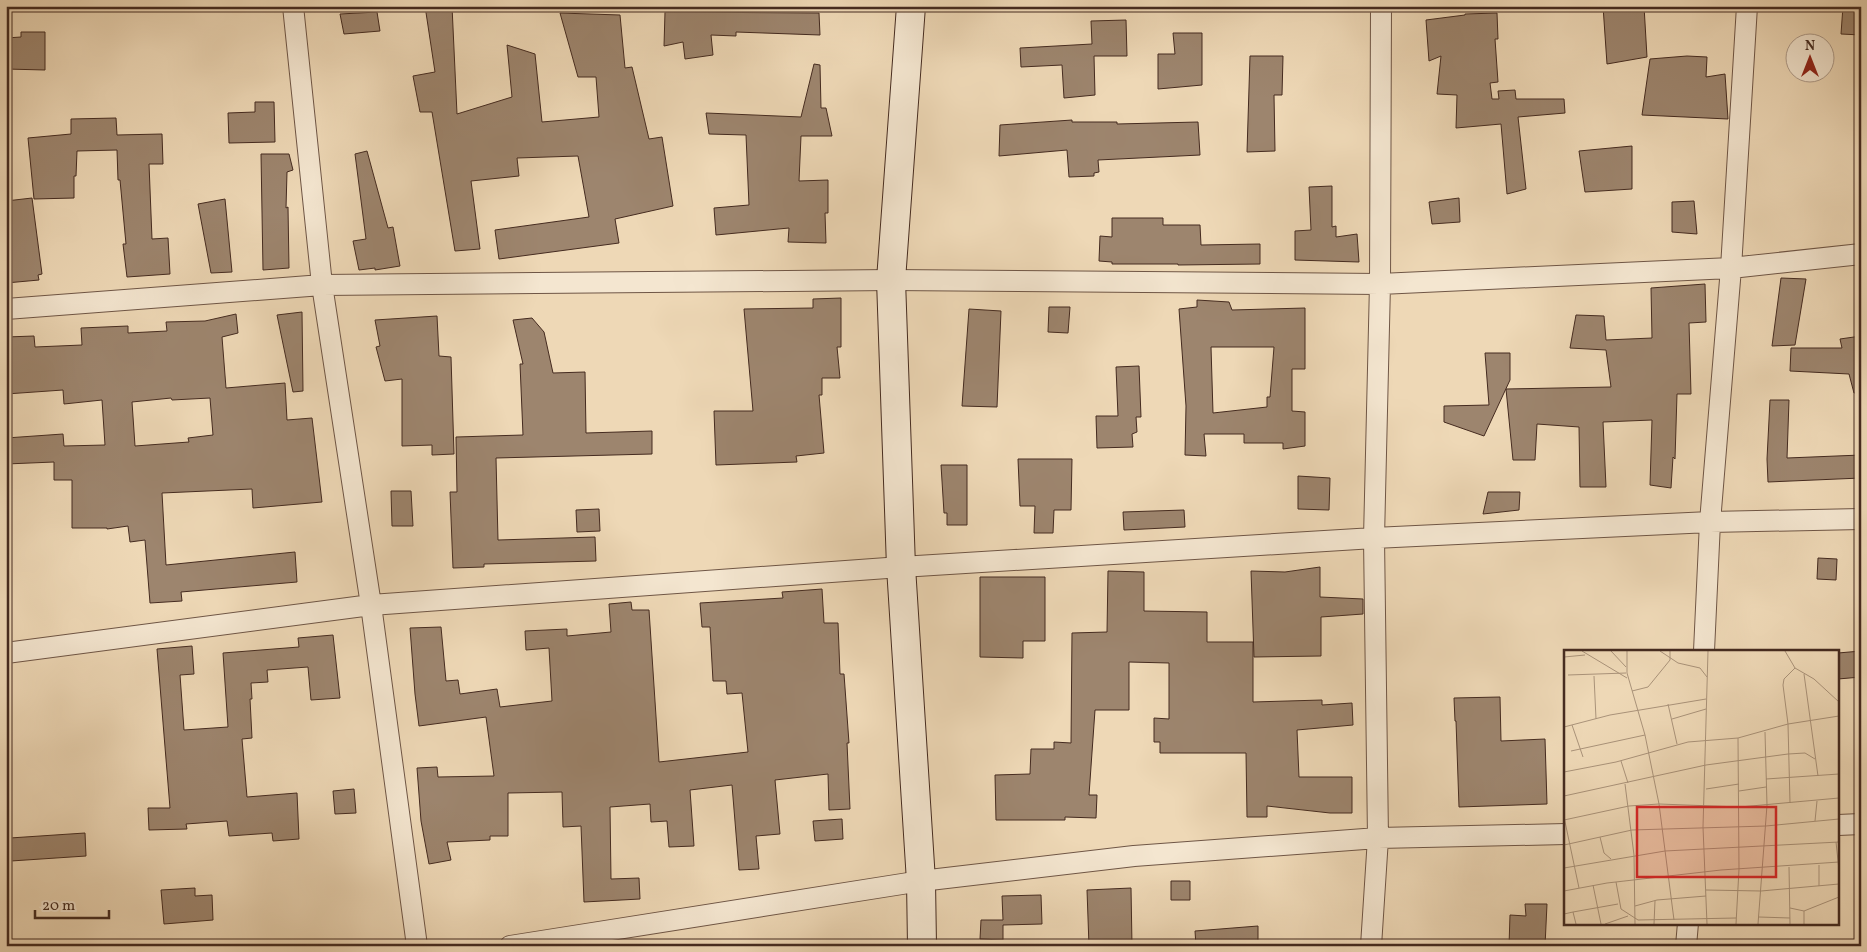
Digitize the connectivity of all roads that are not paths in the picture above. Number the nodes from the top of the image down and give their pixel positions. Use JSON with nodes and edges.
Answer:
{"nodes":[{"id":1,"x":292,"y":6,"type":"edge"},
{"id":2,"x":911,"y":6,"type":"edge"},
{"id":3,"x":1381,"y":6,"type":"edge"},
{"id":4,"x":1747,"y":6,"type":"edge"},
{"id":5,"x":1861,"y":254,"type":"edge"},
{"id":6,"x":1731,"y":268,"type":"junction"},
{"id":7,"x":891,"y":280,"type":"junction"},
{"id":8,"x":1380,"y":284,"type":"junction"},
{"id":9,"x":322,"y":285,"type":"junction"},
{"id":10,"x":6,"y":309,"type":"edge"},
{"id":11,"x":1861,"y":519,"type":"edge"},
{"id":12,"x":1710,"y":522,"type":"junction"},
{"id":13,"x":1374,"y":538,"type":"junction"},
{"id":14,"x":902,"y":567,"type":"junction"},
{"id":15,"x":371,"y":605,"type":"junction"},
{"id":16,"x":1704,"y":650,"type":"edge"},
{"id":17,"x":6,"y":652,"type":"edge"},
{"id":18,"x":1861,"y":824,"type":"edge"},
{"id":19,"x":1840,"y":825,"type":"edge"},
{"id":20,"x":1564,"y":834,"type":"edge"},
{"id":21,"x":1378,"y":838,"type":"junction"},
{"id":22,"x":921,"y":881,"type":"junction"},
{"id":23,"x":1688,"y":924,"type":"edge"},
{"id":24,"x":417,"y":946,"type":"edge"},
{"id":25,"x":510,"y":946,"type":"edge"},
{"id":26,"x":922,"y":946,"type":"edge"},
{"id":27,"x":1370,"y":946,"type":"edge"},
{"id":28,"x":1686,"y":946,"type":"edge"}],
"edges":[{"from":1,"to":9,"type":"street"},
{"from":2,"to":7,"type":"street"},
{"from":3,"to":8,"type":"street"},
{"from":4,"to":6,"type":"street"},
{"from":5,"to":6,"type":"street"},
{"from":6,"to":8,"type":"street"},
{"from":6,"to":12,"type":"street"},
{"from":7,"to":8,"type":"street"},
{"from":7,"to":9,"type":"street"},
{"from":7,"to":14,"type":"street"},
{"from":8,"to":13,"type":"street"},
{"from":9,"to":10,"type":"street"},
{"from":9,"to":15,"type":"street"},
{"from":11,"to":12,"type":"street"},
{"from":12,"to":13,"type":"street"},
{"from":12,"to":16,"type":"street"},
{"from":13,"to":14,"type":"street"},
{"from":13,"to":21,"type":"street"},
{"from":14,"to":15,"type":"street"},
{"from":14,"to":22,"type":"street"},
{"from":15,"to":17,"type":"street"},
{"from":15,"to":24,"type":"street"},
{"from":18,"to":19,"type":"street"},
{"from":20,"to":21,"type":"street"},
{"from":21,"to":22,"type":"street"},
{"from":21,"to":27,"type":"street"},
{"from":22,"to":25,"type":"street"},
{"from":22,"to":26,"type":"street"},
{"from":23,"to":28,"type":"street"}]}
